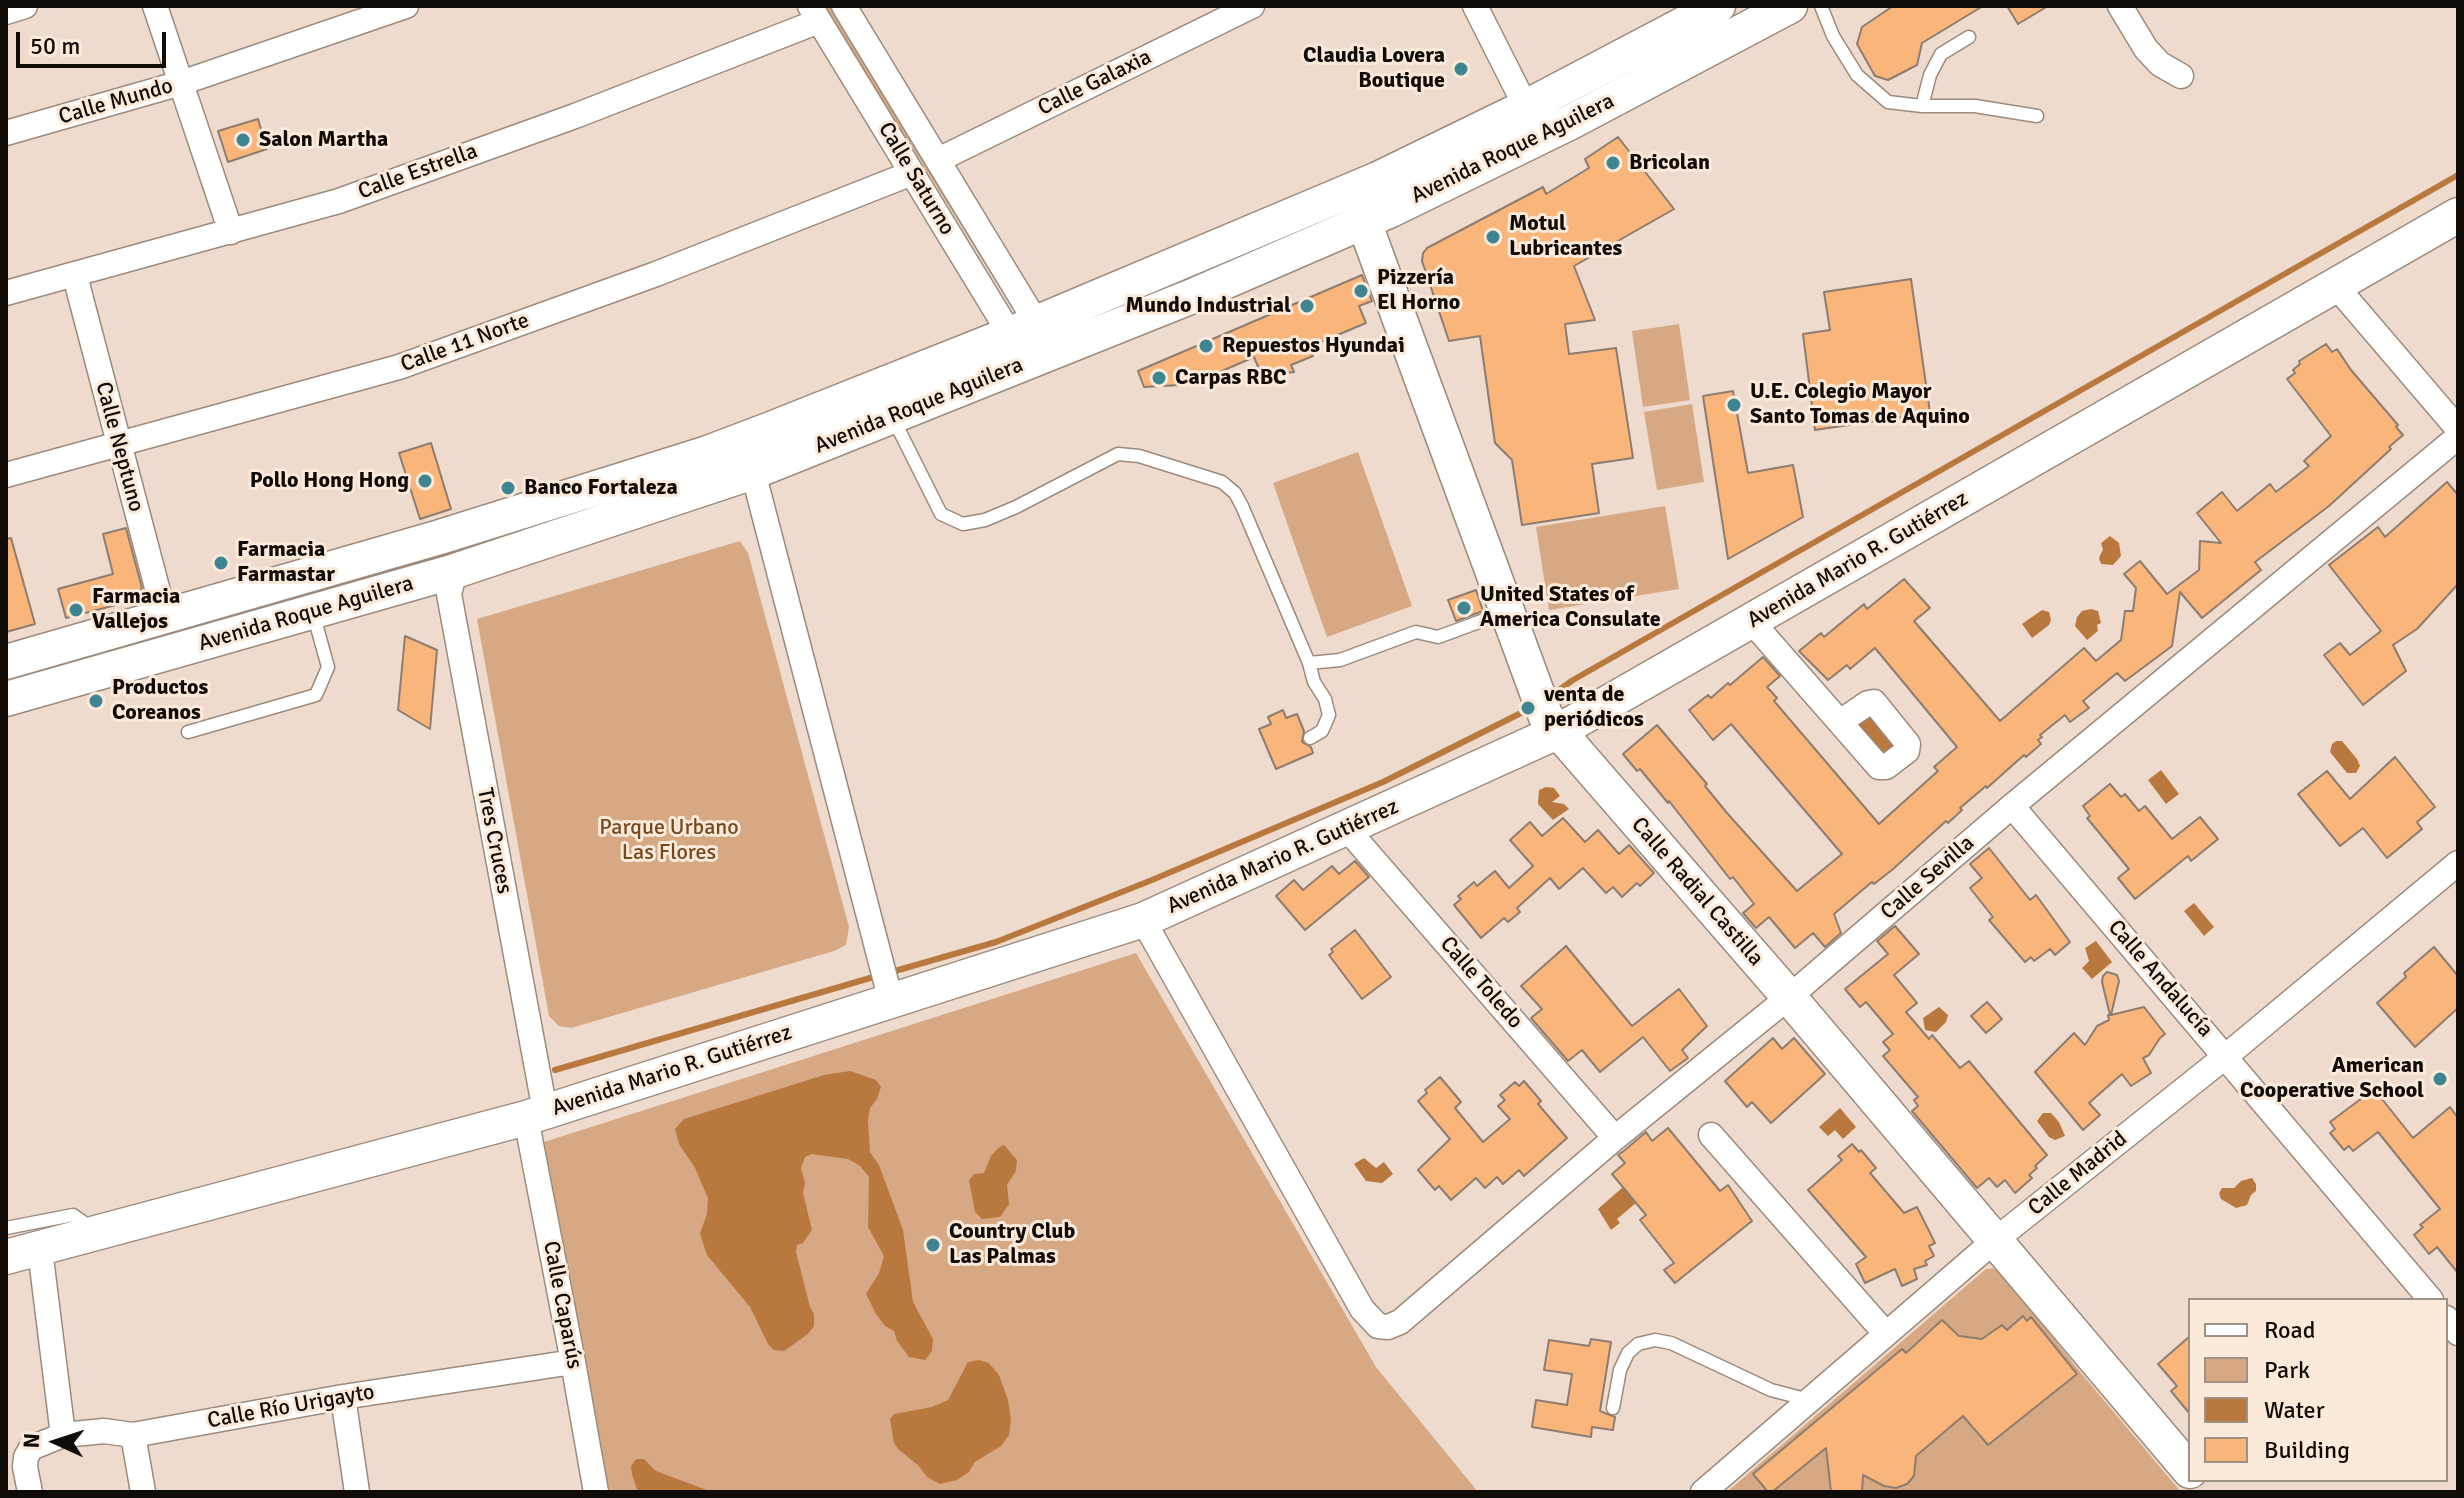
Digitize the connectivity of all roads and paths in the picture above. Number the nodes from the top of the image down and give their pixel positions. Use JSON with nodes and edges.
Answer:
{"nodes":[{"id":1,"x":25,"y":6,"type":"edge"},
{"id":2,"x":155,"y":6,"type":"edge"},
{"id":3,"x":406,"y":6,"type":"edge"},
{"id":4,"x":845,"y":6,"type":"edge"},
{"id":5,"x":1252,"y":6,"type":"edge"},
{"id":6,"x":1475,"y":6,"type":"edge"},
{"id":7,"x":1718,"y":6,"type":"edge"},
{"id":8,"x":1790,"y":6,"type":"edge"},
{"id":9,"x":1821,"y":6,"type":"edge"},
{"id":10,"x":2120,"y":6,"type":"edge"},
{"id":11,"x":6,"y":12,"type":"edge"},
{"id":12,"x":815,"y":14,"type":"edge"},
{"id":13,"x":1969,"y":37,"type":"dead end"},
{"id":14,"x":1651,"y":43,"type":"junction"},
{"id":15,"x":2181,"y":76,"type":"dead end"},
{"id":16,"x":181,"y":83,"type":"junction"},
{"id":17,"x":1922,"y":106,"type":"junction"},
{"id":18,"x":1526,"y":107,"type":"junction"},
{"id":19,"x":2037,"y":116,"type":"dead end"},
{"id":20,"x":1571,"y":122,"type":"junction"},
{"id":21,"x":6,"y":133,"type":"edge"},
{"id":22,"x":938,"y":160,"type":"junction"},
{"id":23,"x":1411,"y":163,"type":"junction"},
{"id":24,"x":912,"y":173,"type":"junction"},
{"id":25,"x":2458,"y":215,"type":"edge"},
{"id":26,"x":1364,"y":222,"type":"junction"},
{"id":27,"x":1274,"y":224,"type":"junction"},
{"id":28,"x":231,"y":232,"type":"junction"},
{"id":29,"x":75,"y":276,"type":"junction"},
{"id":30,"x":2335,"y":285,"type":"junction"},
{"id":31,"x":6,"y":293,"type":"edge"},
{"id":32,"x":1025,"y":332,"type":"junction"},
{"id":33,"x":1075,"y":343,"type":"junction"},
{"id":34,"x":1000,"y":373,"type":"junction"},
{"id":35,"x":893,"y":417,"type":"junction"},
{"id":36,"x":782,"y":425,"type":"junction"},
{"id":37,"x":2458,"y":429,"type":"edge"},
{"id":38,"x":2458,"y":437,"type":"edge"},
{"id":39,"x":119,"y":445,"type":"junction"},
{"id":40,"x":705,"y":454,"type":"junction"},
{"id":41,"x":753,"y":472,"type":"junction"},
{"id":42,"x":6,"y":475,"type":"edge"},
{"id":43,"x":455,"y":571,"type":"junction"},
{"id":44,"x":1506,"y":612,"type":"junction"},
{"id":45,"x":313,"y":613,"type":"junction"},
{"id":46,"x":165,"y":618,"type":"junction"},
{"id":47,"x":1752,"y":622,"type":"junction"},
{"id":48,"x":6,"y":662,"type":"edge"},
{"id":49,"x":1309,"y":663,"type":"junction"},
{"id":50,"x":6,"y":699,"type":"edge"},
{"id":51,"x":1546,"y":714,"type":"junction"},
{"id":52,"x":1840,"y":722,"type":"dead end"},
{"id":53,"x":188,"y":732,"type":"dead end"},
{"id":54,"x":1310,"y":738,"type":"dead end"},
{"id":55,"x":2012,"y":806,"type":"junction"},
{"id":56,"x":1347,"y":829,"type":"junction"},
{"id":57,"x":2458,"y":863,"type":"edge"},
{"id":58,"x":1143,"y":920,"type":"junction"},
{"id":59,"x":889,"y":994,"type":"junction"},
{"id":60,"x":1789,"y":997,"type":"junction"},
{"id":61,"x":2226,"y":1056,"type":"junction"},
{"id":62,"x":535,"y":1114,"type":"junction"},
{"id":63,"x":1711,"y":1135,"type":"dead end"},
{"id":64,"x":1615,"y":1138,"type":"junction"},
{"id":65,"x":6,"y":1228,"type":"edge"},
{"id":66,"x":100,"y":1234,"type":"junction"},
{"id":67,"x":1994,"y":1241,"type":"junction"},
{"id":68,"x":40,"y":1250,"type":"junction"},
{"id":69,"x":6,"y":1257,"type":"edge"},
{"id":70,"x":2427,"y":1298,"type":"edge"},
{"id":71,"x":1886,"y":1334,"type":"junction"},
{"id":72,"x":573,"y":1362,"type":"junction"},
{"id":73,"x":343,"y":1397,"type":"junction"},
{"id":74,"x":1809,"y":1400,"type":"junction"},
{"id":75,"x":1613,"y":1408,"type":"dead end"},
{"id":76,"x":63,"y":1435,"type":"junction"},
{"id":77,"x":133,"y":1435,"type":"junction"},
{"id":78,"x":2188,"y":1467,"type":"edge"},
{"id":79,"x":30,"y":1492,"type":"edge"},
{"id":80,"x":143,"y":1492,"type":"edge"},
{"id":81,"x":357,"y":1492,"type":"edge"},
{"id":82,"x":596,"y":1492,"type":"edge"},
{"id":83,"x":1703,"y":1492,"type":"edge"}],
"edges":[{"from":1,"to":11,"type":"street"},
{"from":2,"to":16,"type":"street"},
{"from":3,"to":16,"type":"street","name":"Calle Mundo"},
{"from":4,"to":22,"type":"street","name":"Calle Saturno"},
{"from":5,"to":22,"type":"street","name":"Calle Galaxia"},
{"from":6,"to":18,"type":"street"},
{"from":7,"to":14,"type":"street","name":"Avenida Roque Aguilera"},
{"from":8,"to":20,"type":"street","name":"Avenida Roque Aguilera"},
{"from":9,"to":17,"type":"lane"},
{"from":10,"to":15,"type":"street"},
{"from":12,"to":24,"type":"street","name":"Calle Saturno"},
{"from":12,"to":28,"type":"street","name":"Calle Estrella"},
{"from":13,"to":17,"type":"lane"},
{"from":14,"to":18,"type":"street","name":"Avenida Roque Aguilera"},
{"from":14,"to":20,"type":"street"},
{"from":16,"to":21,"type":"street","name":"Calle Mundo"},
{"from":16,"to":28,"type":"street"},
{"from":17,"to":19,"type":"lane"},
{"from":18,"to":23,"type":"street","name":"Avenida Roque Aguilera"},
{"from":20,"to":26,"type":"street","name":"Avenida Roque Aguilera"},
{"from":22,"to":32,"type":"street","name":"Calle Saturno"},
{"from":23,"to":26,"type":"street"},
{"from":23,"to":27,"type":"street","name":"Avenida Roque Aguilera"},
{"from":24,"to":32,"type":"street","name":"Calle Saturno"},
{"from":24,"to":39,"type":"street","name":"Calle 11 Norte"},
{"from":25,"to":30,"type":"street","name":"Avenida Mario R. Gutiérrez"},
{"from":26,"to":27,"type":"street"},
{"from":26,"to":33,"type":"street","name":"Avenida Roque Aguilera"},
{"from":26,"to":44,"type":"street","name":"Calle Radial Castilla"},
{"from":27,"to":32,"type":"street","name":"Avenida Roque Aguilera"},
{"from":28,"to":29,"type":"street","name":"Calle Estrella"},
{"from":29,"to":31,"type":"street","name":"Calle Estrella"},
{"from":29,"to":39,"type":"street","name":"Calle Neptuno"},
{"from":30,"to":37,"type":"street"},
{"from":30,"to":47,"type":"street","name":"Avenida Mario R. Gutiérrez"},
{"from":32,"to":33,"type":"street"},
{"from":32,"to":34,"type":"street"},
{"from":32,"to":36,"type":"street","name":"Avenida Roque Aguilera"},
{"from":33,"to":34,"type":"street","name":"Avenida Roque Aguilera"},
{"from":34,"to":35,"type":"street","name":"Avenida Roque Aguilera"},
{"from":35,"to":41,"type":"street","name":"Avenida Roque Aguilera"},
{"from":35,"to":49,"type":"lane"},
{"from":36,"to":40,"type":"street","name":"Avenida Roque Aguilera"},
{"from":36,"to":41,"type":"street"},
{"from":38,"to":55,"type":"street","name":"Calle Sevilla"},
{"from":39,"to":42,"type":"street","name":"Calle 11 Norte"},
{"from":39,"to":46,"type":"street","name":"Calle Neptuno"},
{"from":40,"to":41,"type":"street"},
{"from":40,"to":46,"type":"street","name":"Avenida Roque Aguilera"},
{"from":41,"to":43,"type":"street","name":"Avenida Roque Aguilera"},
{"from":41,"to":59,"type":"street"},
{"from":43,"to":45,"type":"street","name":"Avenida Roque Aguilera"},
{"from":43,"to":62,"type":"street","name":"Tres Cruces"},
{"from":44,"to":49,"type":"lane"},
{"from":44,"to":51,"type":"street","name":"Calle Radial Castilla"},
{"from":45,"to":50,"type":"street","name":"Avenida Roque Aguilera"},
{"from":45,"to":53,"type":"lane"},
{"from":46,"to":48,"type":"street","name":"Avenida Roque Aguilera"},
{"from":47,"to":51,"type":"street","name":"Avenida Mario R. Gutiérrez"},
{"from":47,"to":52,"type":"street"},
{"from":49,"to":54,"type":"lane"},
{"from":51,"to":56,"type":"street","name":"Avenida Mario R. Gutiérrez"},
{"from":51,"to":60,"type":"street","name":"Calle Radial Castilla"},
{"from":55,"to":60,"type":"street","name":"Calle Sevilla"},
{"from":55,"to":61,"type":"street","name":"Calle Andalucía"},
{"from":56,"to":58,"type":"street","name":"Avenida Mario R. Gutiérrez"},
{"from":56,"to":64,"type":"street","name":"Calle Toledo"},
{"from":57,"to":61,"type":"street","name":"Calle Madrid"},
{"from":58,"to":59,"type":"street","name":"Avenida Mario R. Gutiérrez"},
{"from":58,"to":64,"type":"street","name":"Calle Sevilla"},
{"from":59,"to":62,"type":"street","name":"Avenida Mario R. Gutiérrez"},
{"from":60,"to":64,"type":"street","name":"Calle Sevilla"},
{"from":60,"to":67,"type":"street","name":"Calle Radial Castilla"},
{"from":61,"to":67,"type":"street","name":"Calle Madrid"},
{"from":61,"to":70,"type":"street","name":"Calle Andalucía"},
{"from":62,"to":66,"type":"street","name":"Avenida Mario R. Gutiérrez"},
{"from":62,"to":72,"type":"street","name":"Calle Caparús"},
{"from":63,"to":71,"type":"street"},
{"from":65,"to":66,"type":"lane"},
{"from":66,"to":68,"type":"street","name":"Avenida Mario R. Gutiérrez"},
{"from":67,"to":71,"type":"street","name":"Calle Madrid"},
{"from":67,"to":78,"type":"street","name":"Calle Radial Castilla"},
{"from":68,"to":69,"type":"street","name":"Avenida Mario R. Gutiérrez"},
{"from":68,"to":76,"type":"street"},
{"from":71,"to":74,"type":"street","name":"Calle Madrid"},
{"from":72,"to":73,"type":"street","name":"Calle Río Urigayto"},
{"from":72,"to":82,"type":"street","name":"Calle Caparús"},
{"from":73,"to":77,"type":"street","name":"Calle Río Urigayto"},
{"from":73,"to":81,"type":"street"},
{"from":74,"to":75,"type":"lane"},
{"from":74,"to":83,"type":"street","name":"Calle Madrid"},
{"from":76,"to":77,"type":"street","name":"Calle Río Urigayto"},
{"from":76,"to":79,"type":"street","name":"Calle Río Urigayto"},
{"from":77,"to":80,"type":"street"}]}
